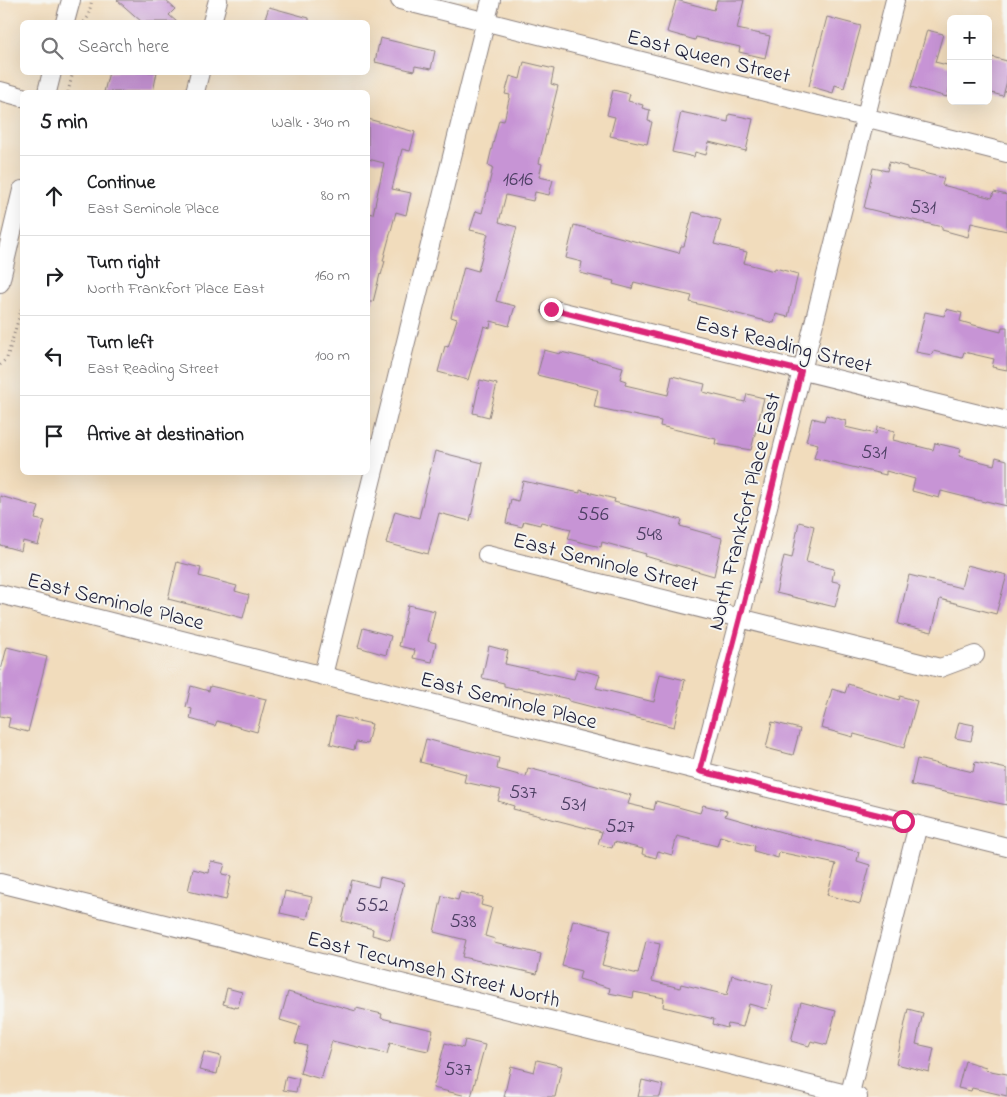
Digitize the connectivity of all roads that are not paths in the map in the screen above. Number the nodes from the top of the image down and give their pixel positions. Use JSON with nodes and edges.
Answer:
{"nodes":[{"id":1,"x":71,"y":0,"type":"edge"},
{"id":2,"x":218,"y":0,"type":"edge"},
{"id":3,"x":400,"y":0,"type":"edge"},
{"id":4,"x":492,"y":0,"type":"edge"},
{"id":5,"x":895,"y":0,"type":"edge"},
{"id":6,"x":66,"y":20,"type":"edge"},
{"id":7,"x":213,"y":20,"type":"edge"},
{"id":8,"x":486,"y":22,"type":"junction"},
{"id":9,"x":51,"y":75,"type":"edge"},
{"id":10,"x":199,"y":75,"type":"edge"},
{"id":11,"x":48,"y":90,"type":"edge"},
{"id":12,"x":196,"y":90,"type":"edge"},
{"id":13,"x":0,"y":91,"type":"edge"},
{"id":14,"x":20,"y":96,"type":"edge"},
{"id":15,"x":866,"y":119,"type":"junction"},
{"id":16,"x":1007,"y":153,"type":"edge"},
{"id":17,"x":20,"y":198,"type":"edge"},
{"id":18,"x":0,"y":283,"type":"edge"},
{"id":19,"x":551,"y":309,"type":"dead end"},
{"id":20,"x":801,"y":371,"type":"junction"},
{"id":21,"x":1007,"y":421,"type":"edge"},
{"id":22,"x":488,"y":555,"type":"dead end"},
{"id":23,"x":0,"y":594,"type":"edge"},
{"id":24,"x":740,"y":618,"type":"junction"},
{"id":25,"x":975,"y":655,"type":"dead end"},
{"id":26,"x":323,"y":675,"type":"junction"},
{"id":27,"x":700,"y":771,"type":"junction"},
{"id":28,"x":918,"y":825,"type":"junction"},
{"id":29,"x":1007,"y":847,"type":"edge"},
{"id":30,"x":0,"y":883,"type":"edge"},
{"id":31,"x":852,"y":1096,"type":"edge"}],
"edges":[{"from":1,"to":6,"type":"street"},
{"from":2,"to":7,"type":"street"},
{"from":3,"to":8,"type":"street","name":"East Queen Street"},
{"from":4,"to":8,"type":"street"},
{"from":5,"to":15,"type":"street","name":"North Frankfort Place East"},
{"from":8,"to":15,"type":"street","name":"East Queen Street"},
{"from":8,"to":26,"type":"street"},
{"from":9,"to":11,"type":"street"},
{"from":10,"to":12,"type":"street"},
{"from":13,"to":14,"type":"street"},
{"from":15,"to":16,"type":"street","name":"East Queen Street"},
{"from":15,"to":20,"type":"street","name":"North Frankfort Place East"},
{"from":17,"to":18,"type":"street"},
{"from":19,"to":20,"type":"street","name":"East Reading Street"},
{"from":20,"to":21,"type":"street","name":"East Reading Street"},
{"from":20,"to":24,"type":"street","name":"North Frankfort Place East"},
{"from":22,"to":24,"type":"street","name":"East Seminole Street"},
{"from":23,"to":26,"type":"street","name":"East Seminole Place"},
{"from":24,"to":25,"type":"street","name":"East Seminole Street"},
{"from":24,"to":27,"type":"street","name":"North Frankfort Place East"},
{"from":26,"to":27,"type":"street","name":"East Seminole Place"},
{"from":27,"to":28,"type":"street","name":"East Seminole Place"},
{"from":28,"to":29,"type":"street","name":"East Seminole Place"},
{"from":28,"to":31,"type":"street"},
{"from":30,"to":31,"type":"street","name":"East Tecumseh Street North"}]}
